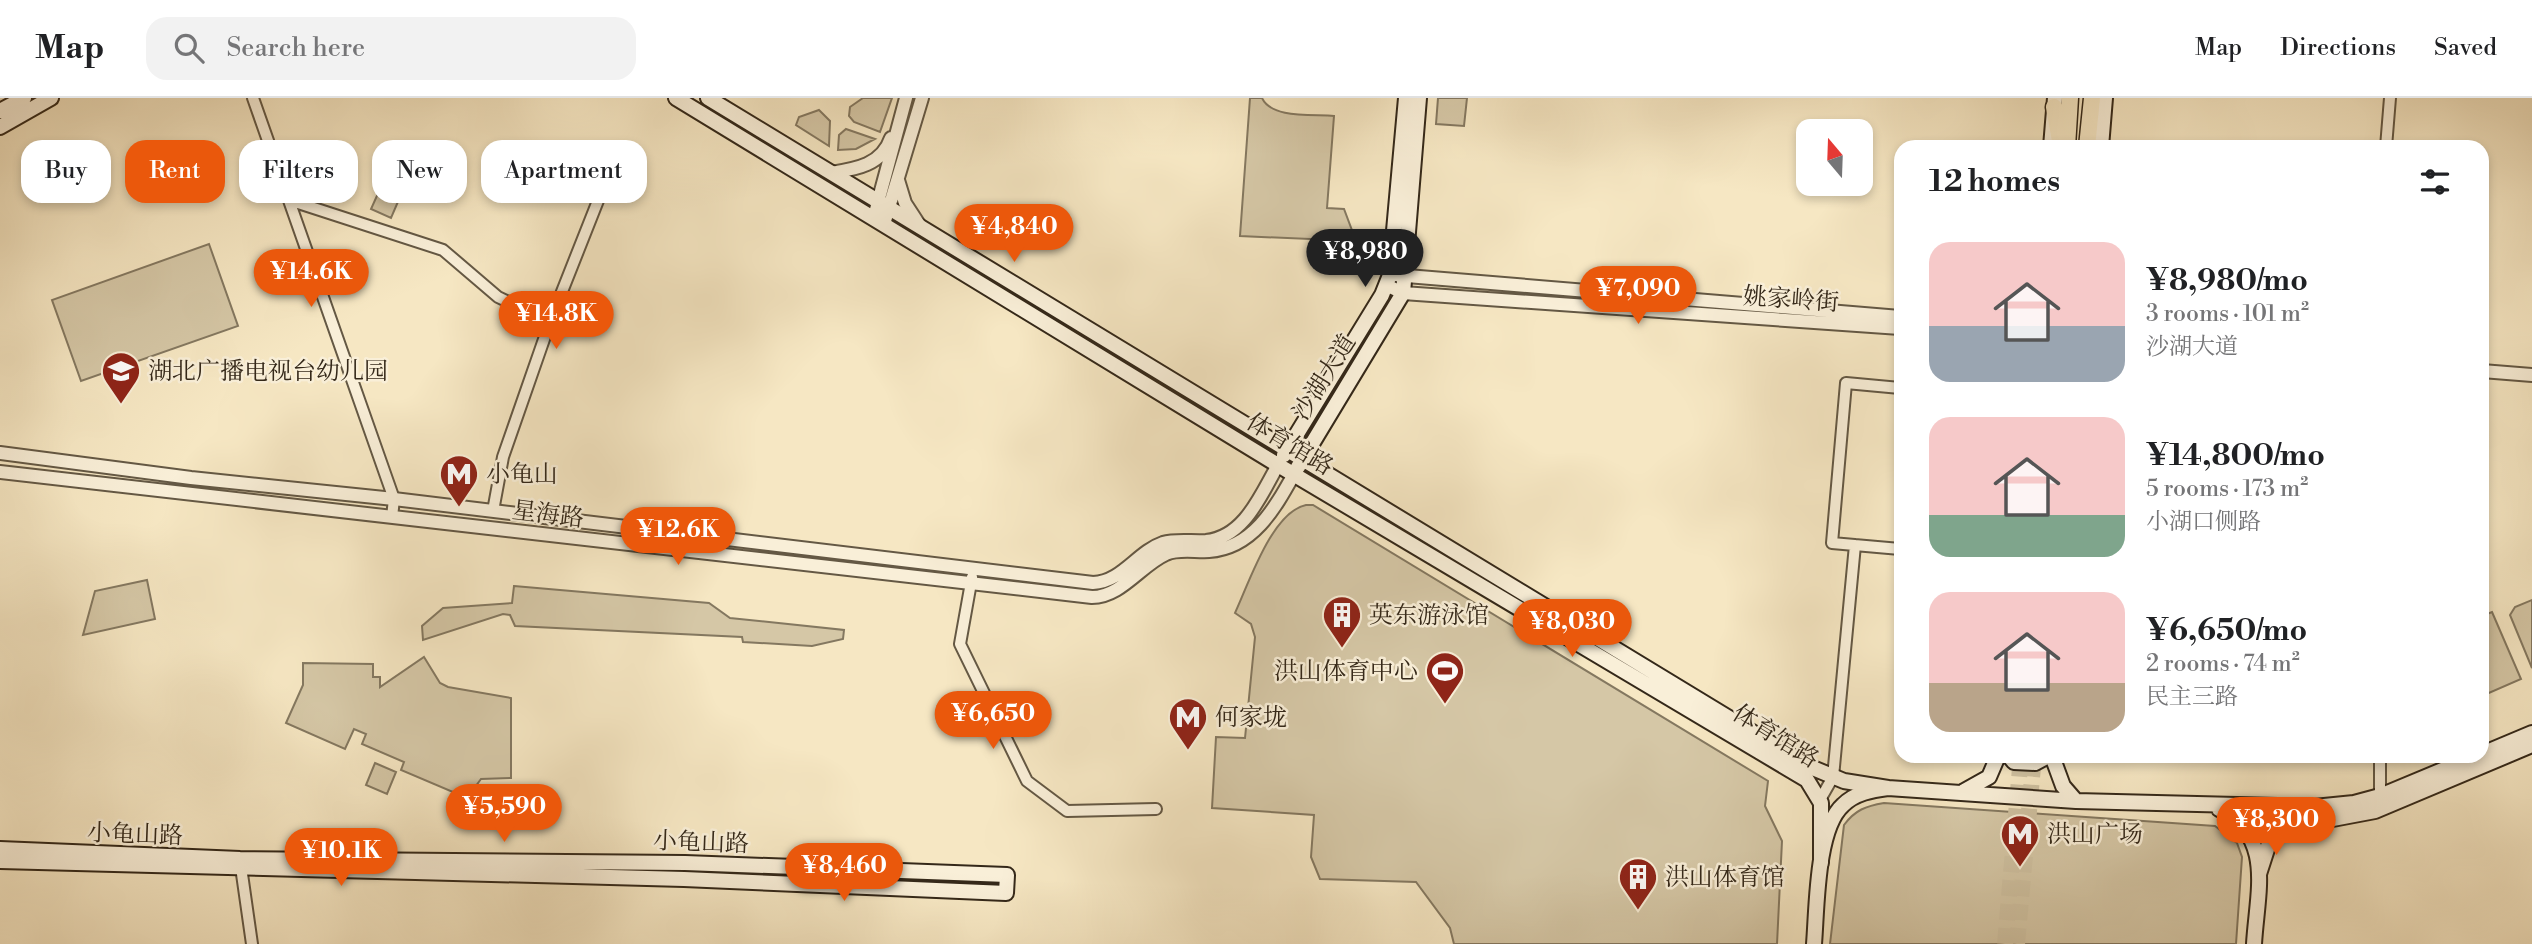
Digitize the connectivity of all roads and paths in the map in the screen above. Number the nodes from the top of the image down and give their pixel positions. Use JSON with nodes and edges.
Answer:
{"nodes":[{"id":1,"x":24,"y":98,"type":"edge"},
{"id":2,"x":51,"y":98,"type":"edge"},
{"id":3,"x":253,"y":98,"type":"edge"},
{"id":4,"x":676,"y":98,"type":"edge"},
{"id":5,"x":708,"y":98,"type":"edge"},
{"id":6,"x":906,"y":98,"type":"edge"},
{"id":7,"x":922,"y":98,"type":"edge"},
{"id":8,"x":1406,"y":98,"type":"edge"},
{"id":9,"x":1419,"y":98,"type":"edge"},
{"id":10,"x":2070,"y":98,"type":"edge"},
{"id":11,"x":2092,"y":98,"type":"edge"},
{"id":12,"x":2105,"y":98,"type":"edge"},
{"id":13,"x":2390,"y":98,"type":"edge"},
{"id":14,"x":2054,"y":102,"type":"edge"},
{"id":15,"x":0,"y":111,"type":"edge"},
{"id":16,"x":900,"y":126,"type":"junction"},
{"id":17,"x":0,"y":127,"type":"edge"},
{"id":18,"x":268,"y":140,"type":"edge"},
{"id":19,"x":2051,"y":140,"type":"edge"},
{"id":20,"x":2060,"y":140,"type":"edge"},
{"id":21,"x":2067,"y":140,"type":"edge"},
{"id":22,"x":2088,"y":140,"type":"edge"},
{"id":23,"x":2102,"y":140,"type":"edge"},
{"id":24,"x":2387,"y":140,"type":"edge"},
{"id":25,"x":831,"y":173,"type":"junction"},
{"id":26,"x":898,"y":179,"type":"junction"},
{"id":27,"x":290,"y":203,"type":"edge"},
{"id":28,"x":298,"y":203,"type":"edge"},
{"id":29,"x":597,"y":203,"type":"edge"},
{"id":30,"x":884,"y":205,"type":"junction"},
{"id":31,"x":879,"y":221,"type":"junction"},
{"id":32,"x":920,"y":227,"type":"junction"},
{"id":33,"x":1393,"y":278,"type":"junction"},
{"id":34,"x":1403,"y":293,"type":"junction"},
{"id":35,"x":1894,"y":317,"type":"edge"},
{"id":36,"x":550,"y":322,"type":"junction"},
{"id":37,"x":1894,"y":328,"type":"edge"},
{"id":38,"x":2489,"y":372,"type":"edge"},
{"id":39,"x":2532,"y":375,"type":"edge"},
{"id":40,"x":1894,"y":387,"type":"edge"},
{"id":41,"x":1287,"y":450,"type":"junction"},
{"id":42,"x":0,"y":453,"type":"edge"},
{"id":43,"x":1302,"y":459,"type":"junction"},
{"id":44,"x":1278,"y":465,"type":"junction"},
{"id":45,"x":0,"y":472,"type":"edge"},
{"id":46,"x":1294,"y":474,"type":"junction"},
{"id":47,"x":394,"y":499,"type":"junction"},
{"id":48,"x":494,"y":511,"type":"junction"},
{"id":49,"x":392,"y":517,"type":"junction"},
{"id":50,"x":1855,"y":545,"type":"junction"},
{"id":51,"x":1894,"y":548,"type":"edge"},
{"id":52,"x":973,"y":567,"type":"junction"},
{"id":53,"x":970,"y":584,"type":"junction"},
{"id":54,"x":2532,"y":733,"type":"edge"},
{"id":55,"x":2532,"y":745,"type":"edge"},
{"id":56,"x":2489,"y":751,"type":"edge"},
{"id":57,"x":1996,"y":763,"type":"edge"},
{"id":58,"x":2053,"y":763,"type":"edge"},
{"id":59,"x":2380,"y":763,"type":"edge"},
{"id":60,"x":2459,"y":763,"type":"edge"},
{"id":61,"x":1833,"y":777,"type":"junction"},
{"id":62,"x":1888,"y":788,"type":"junction"},
{"id":63,"x":1959,"y":793,"type":"junction"},
{"id":64,"x":2380,"y":796,"type":"junction"},
{"id":65,"x":1821,"y":798,"type":"junction"},
{"id":66,"x":2076,"y":801,"type":"junction"},
{"id":67,"x":2216,"y":807,"type":"junction"},
{"id":68,"x":1156,"y":809,"type":"dead end"},
{"id":69,"x":0,"y":849,"type":"edge"},
{"id":70,"x":0,"y":861,"type":"edge"},
{"id":71,"x":1821,"y":863,"type":"junction"},
{"id":72,"x":241,"y":864,"type":"junction"},
{"id":73,"x":2259,"y":874,"type":"junction"},
{"id":74,"x":252,"y":944,"type":"edge"},
{"id":75,"x":1814,"y":944,"type":"edge"},
{"id":76,"x":2254,"y":944,"type":"edge"}],
"edges":[{"from":1,"to":15,"type":"main road"},
{"from":2,"to":17,"type":"main road"},
{"from":3,"to":18,"type":"street"},
{"from":4,"to":31,"type":"main road","name":"体育馆路"},
{"from":5,"to":25,"type":"main road","name":"体育馆路"},
{"from":6,"to":16,"type":"street"},
{"from":7,"to":26,"type":"street"},
{"from":8,"to":33,"type":"main road","name":"沙湖大道"},
{"from":9,"to":33,"type":"main road","name":"沙湖大道"},
{"from":10,"to":21,"type":"main road"},
{"from":11,"to":22,"type":"main road"},
{"from":12,"to":23,"type":"main road"},
{"from":13,"to":24,"type":"street"},
{"from":14,"to":19,"type":"main road"},
{"from":14,"to":20,"type":"main road"},
{"from":16,"to":25,"type":"street"},
{"from":16,"to":30,"type":"street"},
{"from":25,"to":30,"type":"main road","name":"体育馆路"},
{"from":26,"to":30,"type":"street"},
{"from":26,"to":32,"type":"street"},
{"from":27,"to":47,"type":"street"},
{"from":28,"to":36,"type":"street"},
{"from":29,"to":36,"type":"street"},
{"from":30,"to":31,"type":"street"},
{"from":30,"to":32,"type":"main road","name":"体育馆路"},
{"from":31,"to":44,"type":"main road","name":"体育馆路"},
{"from":32,"to":41,"type":"main road","name":"体育馆路"},
{"from":33,"to":34,"type":"main road","name":"沙湖大道"},
{"from":33,"to":35,"type":"street","name":"姚家岭街"},
{"from":33,"to":41,"type":"main road","name":"沙湖大道"},
{"from":34,"to":37,"type":"street","name":"姚家岭街"},
{"from":34,"to":43,"type":"main road","name":"沙湖大道"},
{"from":36,"to":48,"type":"street"},
{"from":38,"to":39,"type":"street"},
{"from":40,"to":50,"type":"street"},
{"from":41,"to":43,"type":"main road","name":"体育馆路"},
{"from":41,"to":44,"type":"main road","name":"沙湖大道"},
{"from":42,"to":47,"type":"street","name":"星海路"},
{"from":43,"to":46,"type":"main road","name":"沙湖大道"},
{"from":43,"to":61,"type":"main road","name":"体育馆路"},
{"from":44,"to":46,"type":"main road","name":"体育馆路"},
{"from":44,"to":52,"type":"street","name":"星海路"},
{"from":45,"to":49,"type":"street","name":"星海路"},
{"from":46,"to":53,"type":"street","name":"星海路"},
{"from":46,"to":65,"type":"main road","name":"体育馆路"},
{"from":47,"to":48,"type":"street","name":"星海路"},
{"from":47,"to":49,"type":"street"},
{"from":48,"to":52,"type":"street","name":"星海路"},
{"from":49,"to":53,"type":"street","name":"星海路"},
{"from":50,"to":51,"type":"street"},
{"from":50,"to":61,"type":"street"},
{"from":52,"to":53,"type":"street"},
{"from":53,"to":68,"type":"street"},
{"from":54,"to":56,"type":"main road"},
{"from":55,"to":73,"type":"main road"},
{"from":57,"to":63,"type":"main road"},
{"from":58,"to":66,"type":"main road"},
{"from":59,"to":64,"type":"street"},
{"from":60,"to":64,"type":"main road"},
{"from":61,"to":62,"type":"main road","name":"体育馆路"},
{"from":61,"to":65,"type":"street"},
{"from":62,"to":63,"type":"main road"},
{"from":62,"to":71,"type":"main road"},
{"from":63,"to":66,"type":"main road"},
{"from":64,"to":67,"type":"main road"},
{"from":65,"to":71,"type":"main road","name":"体育馆路"},
{"from":66,"to":67,"type":"main road"},
{"from":67,"to":73,"type":"main road"},
{"from":69,"to":72,"type":"main road","name":"小龟山路"},
{"from":70,"to":72,"type":"main road","name":"小龟山路"},
{"from":71,"to":75,"type":"main road"},
{"from":72,"to":72,"type":"main road","name":"小龟山路"},
{"from":72,"to":74,"type":"street"},
{"from":73,"to":76,"type":"main road"}]}
